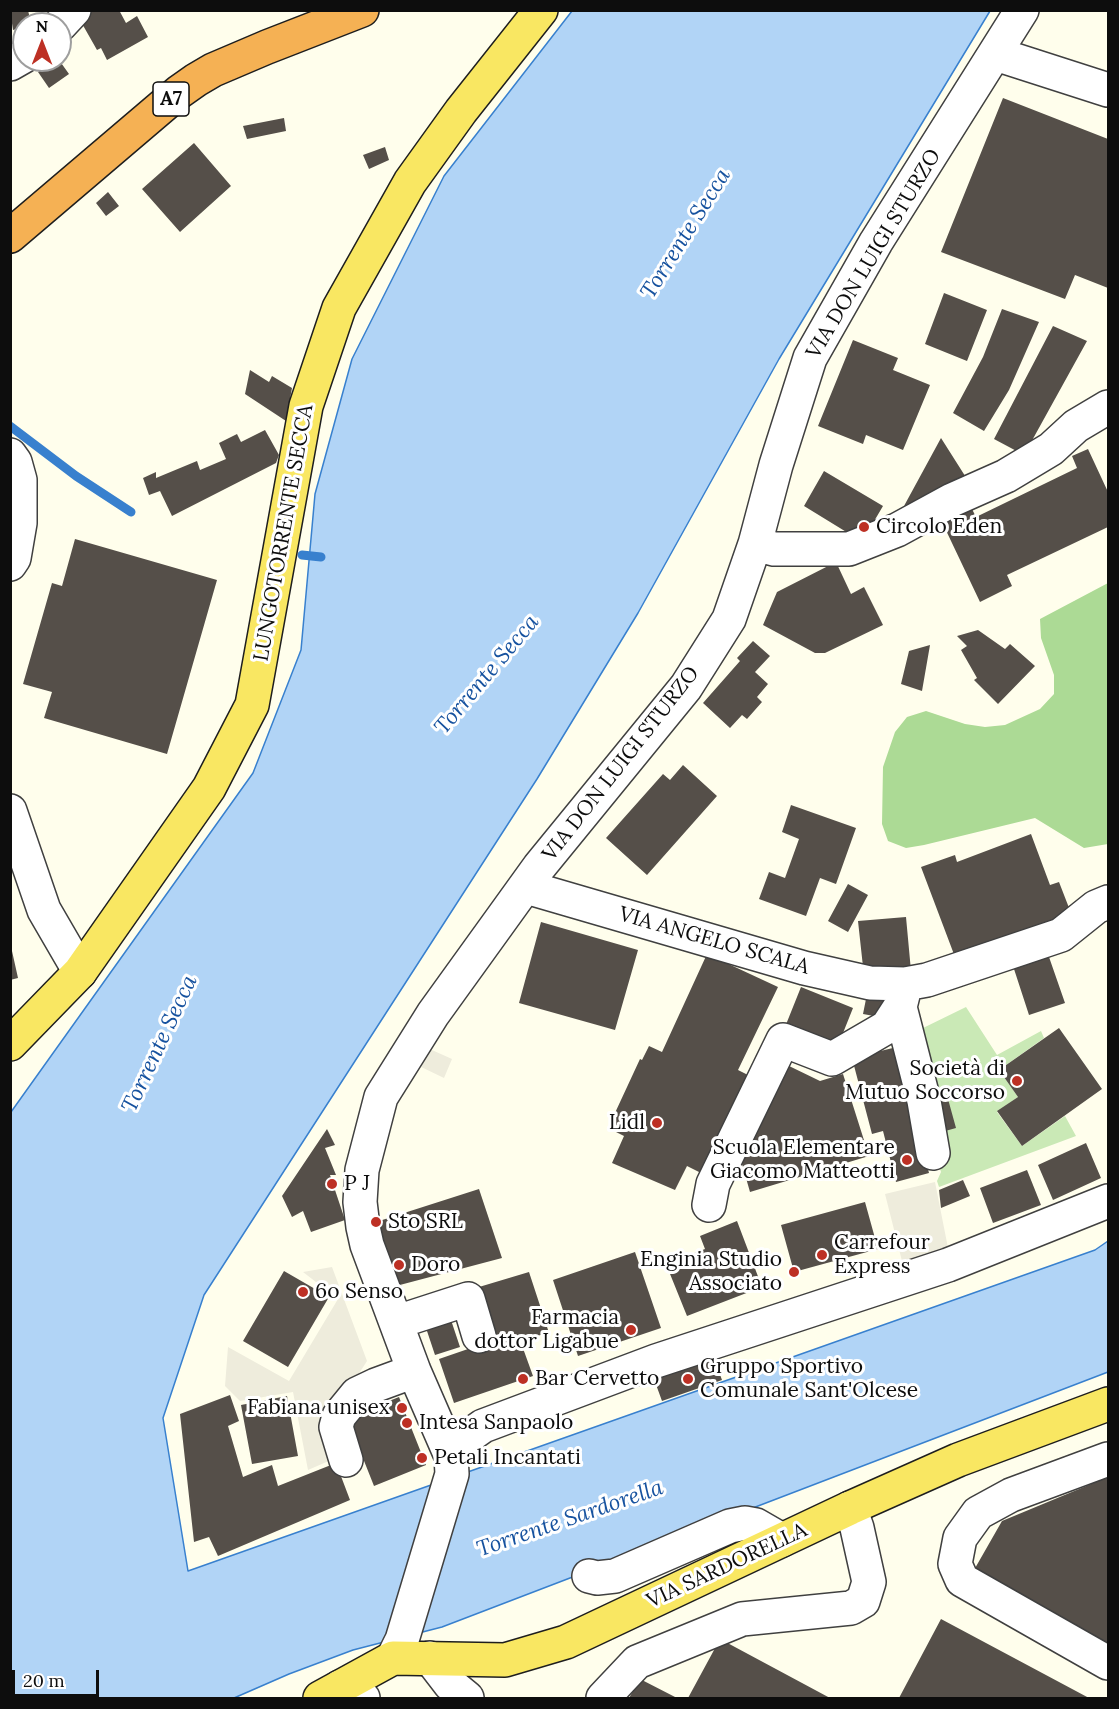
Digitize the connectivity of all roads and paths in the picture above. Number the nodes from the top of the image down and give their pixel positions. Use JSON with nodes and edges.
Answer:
{"nodes":[{"id":1,"x":362,"y":10,"type":"edge"},
{"id":2,"x":541,"y":10,"type":"edge"},
{"id":3,"x":1022,"y":10,"type":"edge"},
{"id":4,"x":996,"y":54,"type":"junction"},
{"id":5,"x":1108,"y":90,"type":"edge"},
{"id":6,"x":10,"y":236,"type":"edge"},
{"id":7,"x":1108,"y":407,"type":"edge"},
{"id":8,"x":10,"y":455,"type":"edge"},
{"id":9,"x":755,"y":544,"type":"junction"},
{"id":10,"x":10,"y":564,"type":"edge"},
{"id":11,"x":10,"y":810,"type":"edge"},
{"id":12,"x":526,"y":886,"type":"junction"},
{"id":13,"x":1108,"y":902,"type":"edge"},
{"id":14,"x":80,"y":972,"type":"junction"},
{"id":15,"x":902,"y":995,"type":"junction"},
{"id":16,"x":10,"y":1044,"type":"edge"},
{"id":17,"x":933,"y":1153,"type":"dead end"},
{"id":18,"x":1108,"y":1201,"type":"edge"},
{"id":19,"x":709,"y":1205,"type":"dead end"},
{"id":20,"x":397,"y":1322,"type":"junction"},
{"id":21,"x":479,"y":1336,"type":"dead end"},
{"id":22,"x":414,"y":1371,"type":"junction"},
{"id":23,"x":1108,"y":1404,"type":"edge"},
{"id":24,"x":1108,"y":1459,"type":"edge"},
{"id":25,"x":346,"y":1460,"type":"dead end"},
{"id":26,"x":452,"y":1465,"type":"junction"},
{"id":27,"x":850,"y":1508,"type":"junction"},
{"id":28,"x":782,"y":1540,"type":"junction"},
{"id":29,"x":589,"y":1576,"type":"dead end"},
{"id":30,"x":397,"y":1649,"type":"junction"},
{"id":31,"x":430,"y":1658,"type":"junction"},
{"id":32,"x":1108,"y":1663,"type":"edge"},
{"id":33,"x":341,"y":1695,"type":"edge"},
{"id":34,"x":467,"y":1698,"type":"edge"},
{"id":35,"x":603,"y":1698,"type":"edge"}],
"edges":[{"from":1,"to":6,"type":"highway","number":"A7"},
{"from":2,"to":14,"type":"main road","name":"LUNGOTORRENTE SECCA"},
{"from":3,"to":4,"type":"street","name":"VIA DON LUIGI STURZO"},
{"from":4,"to":5,"type":"street"},
{"from":4,"to":9,"type":"street","name":"VIA DON LUIGI STURZO"},
{"from":7,"to":9,"type":"street"},
{"from":8,"to":10,"type":"street"},
{"from":9,"to":12,"type":"street","name":"VIA DON LUIGI STURZO"},
{"from":11,"to":14,"type":"street"},
{"from":12,"to":15,"type":"street","name":"VIA ANGELO SCALA"},
{"from":12,"to":20,"type":"street","name":"VIA DON LUIGI STURZO"},
{"from":13,"to":15,"type":"street","name":"VIA ANGELO SCALA"},
{"from":14,"to":16,"type":"main road","name":"LUNGOTORRENTE SECCA"},
{"from":15,"to":17,"type":"street"},
{"from":15,"to":19,"type":"street"},
{"from":18,"to":26,"type":"street"},
{"from":20,"to":21,"type":"street"},
{"from":20,"to":22,"type":"street","name":"VIA DON LUIGI STURZO"},
{"from":22,"to":25,"type":"street"},
{"from":22,"to":26,"type":"street","name":"VIA DON LUIGI STURZO"},
{"from":23,"to":27,"type":"main road","name":"VIA SARDORELLA"},
{"from":24,"to":32,"type":"street"},
{"from":26,"to":30,"type":"street"},
{"from":27,"to":28,"type":"main road","name":"VIA SARDORELLA"},
{"from":27,"to":35,"type":"street"},
{"from":28,"to":29,"type":"street"},
{"from":28,"to":31,"type":"main road","name":"VIA SARDORELLA"},
{"from":30,"to":31,"type":"main road","name":"VIA SARDORELLA"},
{"from":30,"to":33,"type":"main road","name":"VIA SARDORELLA"},
{"from":31,"to":34,"type":"street"}]}
